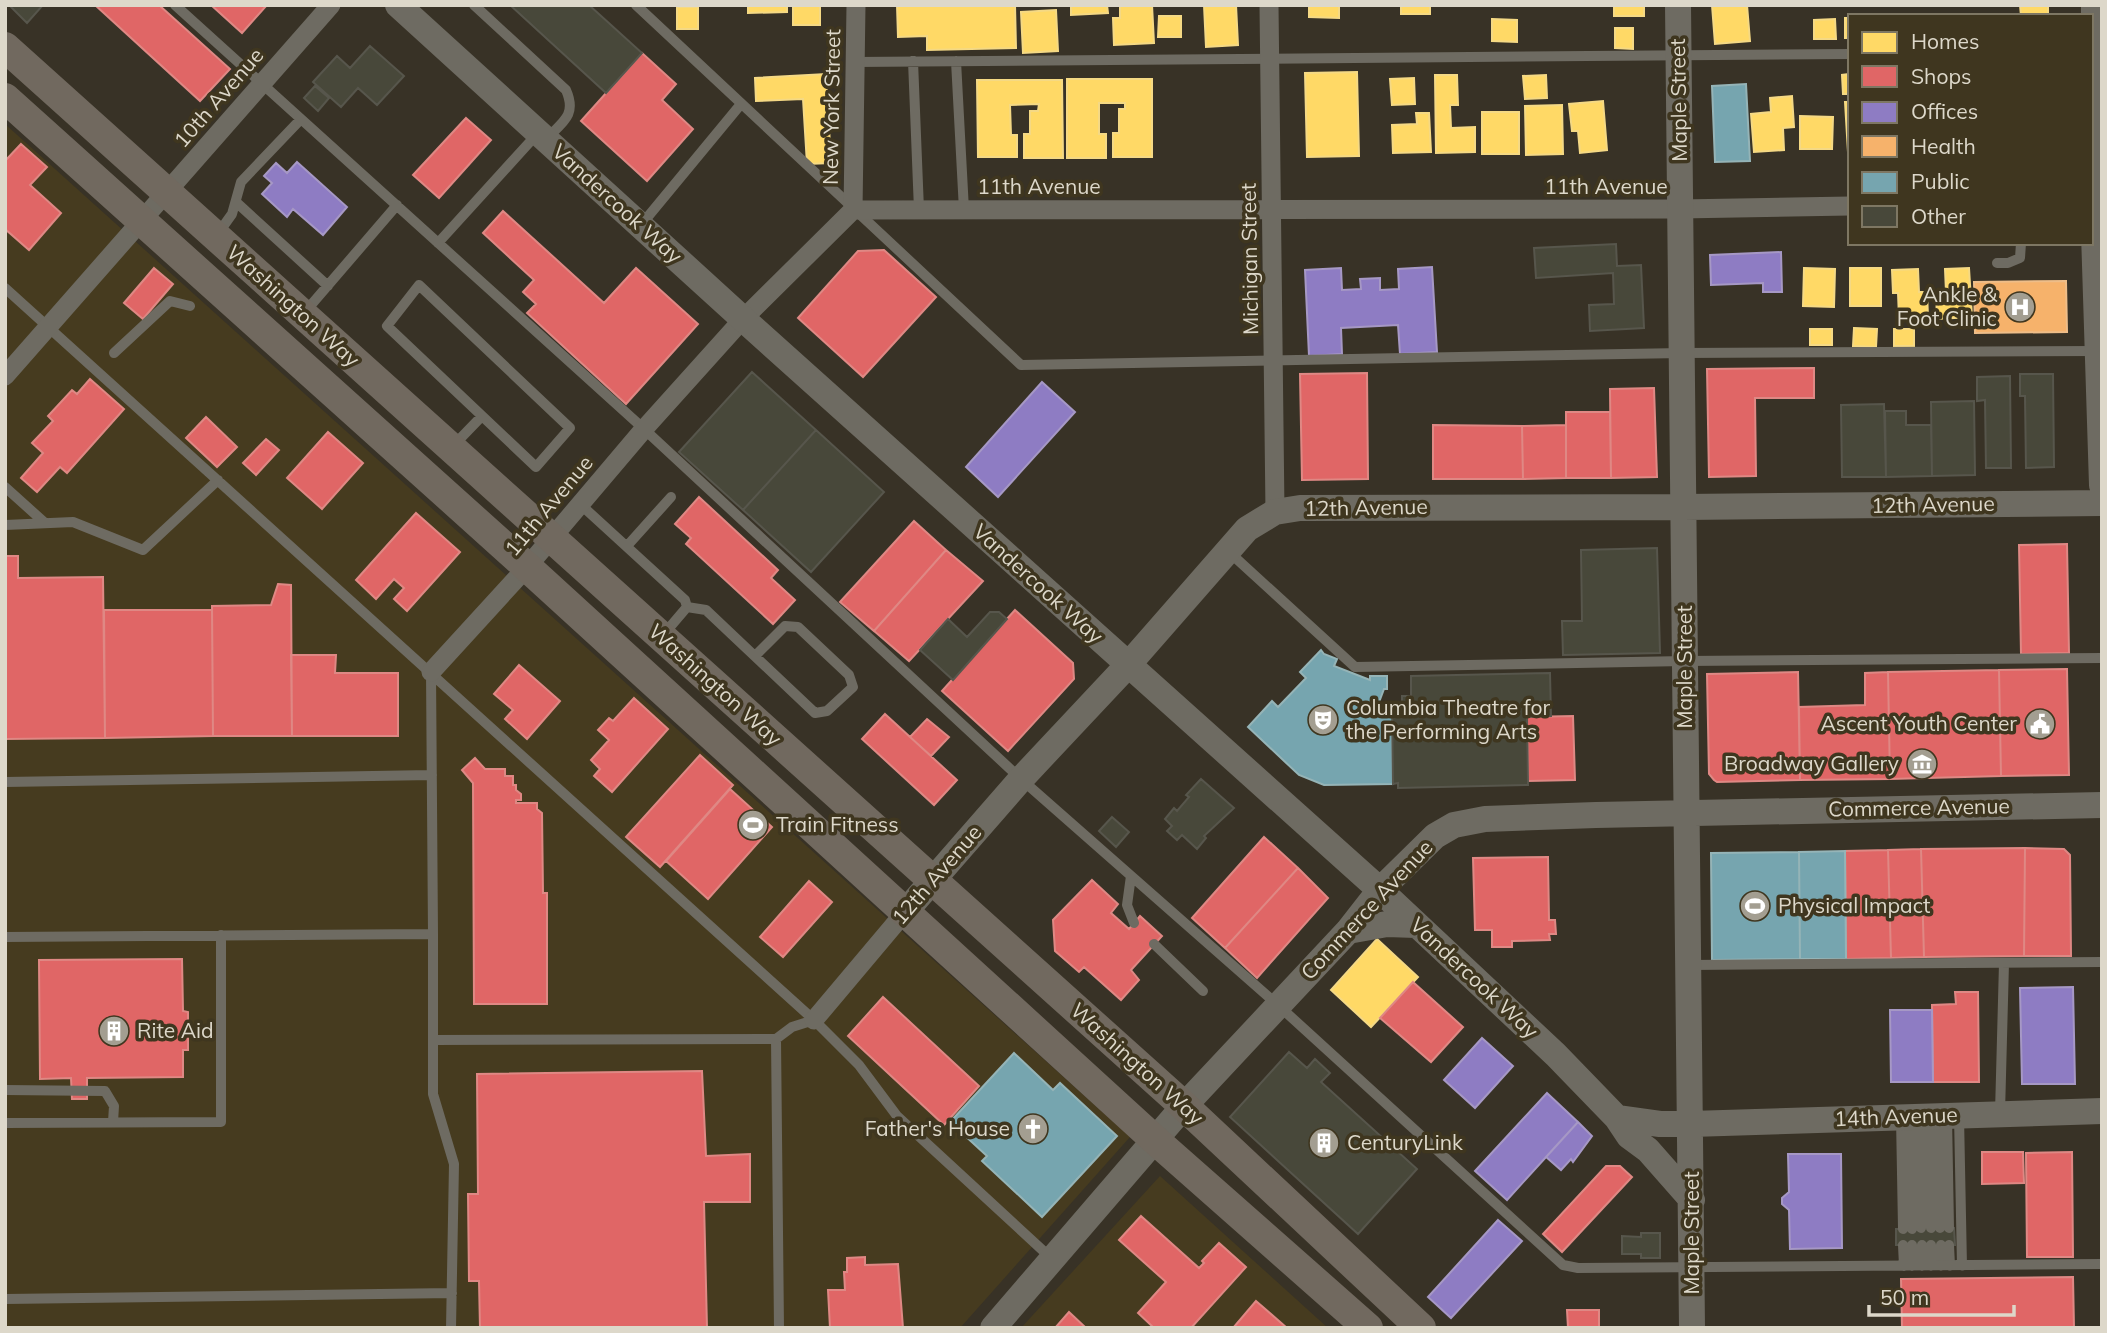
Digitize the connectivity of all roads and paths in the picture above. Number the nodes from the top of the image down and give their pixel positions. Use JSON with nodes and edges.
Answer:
{"nodes":[{"id":1,"x":175,"y":5,"type":"edge"},
{"id":2,"x":331,"y":5,"type":"edge"},
{"id":3,"x":398,"y":5,"type":"edge"},
{"id":4,"x":474,"y":5,"type":"edge"},
{"id":5,"x":636,"y":5,"type":"edge"},
{"id":6,"x":856,"y":5,"type":"edge"},
{"id":7,"x":1269,"y":5,"type":"edge"},
{"id":8,"x":1678,"y":5,"type":"edge"},
{"id":9,"x":2094,"y":5,"type":"edge"},
{"id":10,"x":5,"y":47,"type":"edge"},
{"id":11,"x":2096,"y":52,"type":"edge"},
{"id":12,"x":1848,"y":54,"type":"edge"},
{"id":13,"x":1679,"y":55,"type":"junction"},
{"id":14,"x":1270,"y":58,"type":"junction"},
{"id":15,"x":913,"y":61,"type":"junction"},
{"id":16,"x":957,"y":61,"type":"junction"},
{"id":17,"x":855,"y":62,"type":"junction"},
{"id":18,"x":262,"y":83,"type":"junction"},
{"id":19,"x":5,"y":98,"type":"edge"},
{"id":20,"x":741,"y":104,"type":"junction"},
{"id":21,"x":301,"y":119,"type":"junction"},
{"id":22,"x":542,"y":136,"type":"junction"},
{"id":23,"x":166,"y":192,"type":"junction"},
{"id":24,"x":236,"y":202,"type":"junction"},
{"id":25,"x":2095,"y":202,"type":"edge"},
{"id":26,"x":397,"y":205,"type":"junction"},
{"id":27,"x":1848,"y":206,"type":"edge"},
{"id":28,"x":1680,"y":209,"type":"junction"},
{"id":29,"x":853,"y":210,"type":"junction"},
{"id":30,"x":919,"y":210,"type":"junction"},
{"id":31,"x":964,"y":210,"type":"junction"},
{"id":32,"x":1272,"y":210,"type":"junction"},
{"id":33,"x":141,"y":221,"type":"junction"},
{"id":34,"x":640,"y":225,"type":"junction"},
{"id":35,"x":216,"y":237,"type":"junction"},
{"id":36,"x":438,"y":243,"type":"junction"},
{"id":37,"x":2021,"y":245,"type":"edge"},
{"id":38,"x":1997,"y":262,"type":"dead end"},
{"id":39,"x":328,"y":286,"type":"junction"},
{"id":40,"x":5,"y":288,"type":"edge"},
{"id":41,"x":190,"y":306,"type":"dead end"},
{"id":42,"x":302,"y":314,"type":"junction"},
{"id":43,"x":743,"y":319,"type":"junction"},
{"id":44,"x":48,"y":327,"type":"junction"},
{"id":45,"x":2100,"y":351,"type":"edge"},
{"id":46,"x":114,"y":353,"type":"dead end"},
{"id":47,"x":1682,"y":353,"type":"junction"},
{"id":48,"x":1275,"y":361,"type":"junction"},
{"id":49,"x":5,"y":376,"type":"edge"},
{"id":50,"x":482,"y":415,"type":"junction"},
{"id":51,"x":644,"y":429,"type":"junction"},
{"id":52,"x":451,"y":448,"type":"junction"},
{"id":53,"x":218,"y":480,"type":"junction"},
{"id":54,"x":2102,"y":485,"type":"edge"},
{"id":55,"x":5,"y":487,"type":"edge"},
{"id":56,"x":671,"y":497,"type":"dead end"},
{"id":57,"x":2102,"y":503,"type":"edge"},
{"id":58,"x":580,"y":504,"type":"junction"},
{"id":59,"x":1684,"y":507,"type":"junction"},
{"id":60,"x":1275,"y":512,"type":"junction"},
{"id":61,"x":45,"y":523,"type":"junction"},
{"id":62,"x":5,"y":525,"type":"edge"},
{"id":63,"x":552,"y":538,"type":"junction"},
{"id":64,"x":627,"y":546,"type":"junction"},
{"id":65,"x":1227,"y":551,"type":"junction"},
{"id":66,"x":527,"y":568,"type":"junction"},
{"id":67,"x":687,"y":607,"type":"junction"},
{"id":68,"x":662,"y":637,"type":"junction"},
{"id":69,"x":755,"y":656,"type":"junction"},
{"id":70,"x":2102,"y":658,"type":"edge"},
{"id":71,"x":1685,"y":661,"type":"junction"},
{"id":72,"x":1128,"y":665,"type":"junction"},
{"id":73,"x":431,"y":672,"type":"junction"},
{"id":74,"x":432,"y":775,"type":"junction"},
{"id":75,"x":1021,"y":779,"type":"junction"},
{"id":76,"x":5,"y":782,"type":"edge"},
{"id":77,"x":2102,"y":805,"type":"edge"},
{"id":78,"x":1686,"y":812,"type":"junction"},
{"id":79,"x":1131,"y":876,"type":"junction"},
{"id":80,"x":932,"y":880,"type":"junction"},
{"id":81,"x":1380,"y":890,"type":"junction"},
{"id":82,"x":905,"y":912,"type":"junction"},
{"id":83,"x":1134,"y":923,"type":"dead end"},
{"id":84,"x":1416,"y":925,"type":"junction"},
{"id":85,"x":1348,"y":931,"type":"junction"},
{"id":86,"x":433,"y":934,"type":"junction"},
{"id":87,"x":221,"y":935,"type":"junction"},
{"id":88,"x":5,"y":937,"type":"edge"},
{"id":89,"x":1154,"y":944,"type":"dead end"},
{"id":90,"x":2102,"y":962,"type":"edge"},
{"id":91,"x":2004,"y":963,"type":"junction"},
{"id":92,"x":1689,"y":965,"type":"junction"},
{"id":93,"x":1203,"y":991,"type":"dead end"},
{"id":94,"x":1279,"y":1006,"type":"junction"},
{"id":95,"x":814,"y":1020,"type":"junction"},
{"id":96,"x":776,"y":1039,"type":"junction"},
{"id":97,"x":433,"y":1040,"type":"junction"},
{"id":98,"x":5,"y":1090,"type":"edge"},
{"id":99,"x":1184,"y":1106,"type":"junction"},
{"id":100,"x":2102,"y":1111,"type":"edge"},
{"id":101,"x":2000,"y":1114,"type":"junction"},
{"id":102,"x":1929,"y":1116,"type":"junction"},
{"id":103,"x":1617,"y":1118,"type":"junction"},
{"id":104,"x":113,"y":1122,"type":"junction"},
{"id":105,"x":5,"y":1123,"type":"edge"},
{"id":106,"x":1691,"y":1124,"type":"junction"},
{"id":107,"x":1155,"y":1140,"type":"junction"},
{"id":108,"x":1692,"y":1200,"type":"junction"},
{"id":109,"x":1926,"y":1228,"type":"junction"},
{"id":110,"x":1926,"y":1245,"type":"junction"},
{"id":111,"x":1052,"y":1259,"type":"junction"},
{"id":112,"x":2102,"y":1264,"type":"edge"},
{"id":113,"x":1962,"y":1265,"type":"junction"},
{"id":114,"x":1927,"y":1266,"type":"junction"},
{"id":115,"x":1693,"y":1269,"type":"junction"},
{"id":116,"x":452,"y":1293,"type":"junction"},
{"id":117,"x":5,"y":1299,"type":"edge"},
{"id":118,"x":452,"y":1328,"type":"edge"},
{"id":119,"x":779,"y":1328,"type":"edge"},
{"id":120,"x":993,"y":1328,"type":"edge"},
{"id":121,"x":1368,"y":1328,"type":"edge"},
{"id":122,"x":1421,"y":1328,"type":"edge"},
{"id":123,"x":1692,"y":1328,"type":"edge"}],
"edges":[{"from":1,"to":18,"type":"lane"},
{"from":2,"to":18,"type":"street","name":"10th Avenue"},
{"from":3,"to":22,"type":"street","name":"Vandercook Way"},
{"from":4,"to":22,"type":"lane"},
{"from":5,"to":20,"type":"lane"},
{"from":6,"to":17,"type":"street","name":"New York Street"},
{"from":7,"to":14,"type":"street","name":"Michigan Street"},
{"from":8,"to":13,"type":"street","name":"Maple Street"},
{"from":9,"to":11,"type":"street"},
{"from":10,"to":23,"type":"main road","name":"Washington Way"},
{"from":11,"to":25,"type":"street"},
{"from":12,"to":13,"type":"lane"},
{"from":13,"to":14,"type":"lane"},
{"from":13,"to":28,"type":"street","name":"Maple Street"},
{"from":14,"to":16,"type":"lane"},
{"from":14,"to":32,"type":"street","name":"Michigan Street"},
{"from":15,"to":16,"type":"lane"},
{"from":15,"to":17,"type":"lane"},
{"from":15,"to":30,"type":"lane"},
{"from":16,"to":31,"type":"lane"},
{"from":17,"to":29,"type":"street","name":"New York Street"},
{"from":18,"to":21,"type":"lane"},
{"from":18,"to":23,"type":"street","name":"10th Avenue"},
{"from":19,"to":33,"type":"main road","name":"Washington Way"},
{"from":20,"to":29,"type":"lane"},
{"from":20,"to":34,"type":"lane"},
{"from":21,"to":24,"type":"lane"},
{"from":21,"to":26,"type":"lane"},
{"from":22,"to":34,"type":"street","name":"Vandercook Way"},
{"from":22,"to":36,"type":"lane"},
{"from":23,"to":33,"type":"street","name":"10th Avenue"},
{"from":23,"to":35,"type":"main road","name":"Washington Way"},
{"from":24,"to":35,"type":"lane"},
{"from":24,"to":39,"type":"lane"},
{"from":25,"to":45,"type":"street"},
{"from":26,"to":36,"type":"lane"},
{"from":26,"to":39,"type":"lane"},
{"from":27,"to":28,"type":"street","name":"11th Avenue"},
{"from":28,"to":32,"type":"street","name":"11th Avenue"},
{"from":28,"to":47,"type":"street","name":"Maple Street"},
{"from":29,"to":30,"type":"street","name":"11th Avenue"},
{"from":29,"to":43,"type":"street","name":"11th Avenue"},
{"from":29,"to":48,"type":"lane"},
{"from":30,"to":31,"type":"street","name":"11th Avenue"},
{"from":31,"to":32,"type":"street","name":"11th Avenue"},
{"from":32,"to":48,"type":"street","name":"Michigan Street"},
{"from":33,"to":44,"type":"street","name":"10th Avenue"},
{"from":33,"to":66,"type":"main road","name":"Washington Way"},
{"from":34,"to":43,"type":"street","name":"Vandercook Way"},
{"from":35,"to":42,"type":"main road","name":"Washington Way"},
{"from":36,"to":51,"type":"lane"},
{"from":37,"to":38,"type":"lane"},
{"from":39,"to":42,"type":"lane"},
{"from":40,"to":44,"type":"lane"},
{"from":41,"to":46,"type":"lane"},
{"from":42,"to":52,"type":"main road","name":"Washington Way"},
{"from":43,"to":51,"type":"street","name":"11th Avenue"},
{"from":43,"to":72,"type":"street","name":"Vandercook Way"},
{"from":44,"to":49,"type":"street","name":"10th Avenue"},
{"from":44,"to":53,"type":"lane"},
{"from":45,"to":47,"type":"lane"},
{"from":45,"to":54,"type":"street"},
{"from":47,"to":48,"type":"lane"},
{"from":47,"to":59,"type":"street","name":"Maple Street"},
{"from":48,"to":60,"type":"street","name":"Michigan Street"},
{"from":50,"to":50,"type":"lane"},
{"from":50,"to":52,"type":"lane"},
{"from":51,"to":58,"type":"street","name":"11th Avenue"},
{"from":51,"to":75,"type":"lane"},
{"from":52,"to":63,"type":"main road","name":"Washington Way"},
{"from":53,"to":61,"type":"lane"},
{"from":53,"to":73,"type":"lane"},
{"from":55,"to":61,"type":"lane"},
{"from":56,"to":64,"type":"lane"},
{"from":57,"to":59,"type":"street","name":"12th Avenue"},
{"from":58,"to":63,"type":"street","name":"11th Avenue"},
{"from":58,"to":64,"type":"lane"},
{"from":59,"to":60,"type":"street","name":"12th Avenue"},
{"from":59,"to":71,"type":"street","name":"Maple Street"},
{"from":60,"to":65,"type":"street","name":"12th Avenue"},
{"from":61,"to":62,"type":"lane"},
{"from":63,"to":66,"type":"street","name":"11th Avenue"},
{"from":63,"to":68,"type":"main road","name":"Washington Way"},
{"from":64,"to":67,"type":"lane"},
{"from":65,"to":71,"type":"lane"},
{"from":65,"to":72,"type":"street","name":"12th Avenue"},
{"from":66,"to":73,"type":"street","name":"11th Avenue"},
{"from":66,"to":82,"type":"main road","name":"Washington Way"},
{"from":67,"to":68,"type":"lane"},
{"from":67,"to":69,"type":"lane"},
{"from":68,"to":80,"type":"main road","name":"Washington Way"},
{"from":69,"to":69,"type":"lane"},
{"from":70,"to":71,"type":"lane"},
{"from":71,"to":78,"type":"street","name":"Maple Street"},
{"from":72,"to":75,"type":"street","name":"12th Avenue"},
{"from":72,"to":81,"type":"street","name":"Vandercook Way"},
{"from":73,"to":74,"type":"lane"},
{"from":73,"to":95,"type":"lane"},
{"from":74,"to":76,"type":"lane"},
{"from":74,"to":86,"type":"lane"},
{"from":75,"to":79,"type":"lane"},
{"from":75,"to":80,"type":"street","name":"12th Avenue"},
{"from":77,"to":78,"type":"street","name":"Commerce Avenue"},
{"from":78,"to":81,"type":"street","name":"Commerce Avenue"},
{"from":78,"to":92,"type":"street","name":"Maple Street"},
{"from":79,"to":83,"type":"lane"},
{"from":79,"to":94,"type":"lane"},
{"from":80,"to":82,"type":"street","name":"12th Avenue"},
{"from":80,"to":99,"type":"main road","name":"Washington Way"},
{"from":81,"to":84,"type":"street","name":"Vandercook Way"},
{"from":81,"to":85,"type":"street","name":"Commerce Avenue"},
{"from":82,"to":95,"type":"street","name":"12th Avenue"},
{"from":82,"to":107,"type":"main road","name":"Washington Way"},
{"from":84,"to":85,"type":"street"},
{"from":84,"to":103,"type":"street","name":"Vandercook Way"},
{"from":85,"to":94,"type":"street","name":"Commerce Avenue"},
{"from":86,"to":87,"type":"lane"},
{"from":86,"to":97,"type":"lane"},
{"from":87,"to":88,"type":"lane"},
{"from":87,"to":104,"type":"lane"},
{"from":89,"to":93,"type":"lane"},
{"from":90,"to":91,"type":"lane"},
{"from":91,"to":92,"type":"lane"},
{"from":91,"to":101,"type":"lane"},
{"from":92,"to":106,"type":"street","name":"Maple Street"},
{"from":94,"to":99,"type":"street","name":"Commerce Avenue"},
{"from":94,"to":115,"type":"lane"},
{"from":95,"to":96,"type":"lane"},
{"from":95,"to":111,"type":"lane"},
{"from":96,"to":97,"type":"lane"},
{"from":96,"to":119,"type":"lane"},
{"from":97,"to":116,"type":"lane"},
{"from":98,"to":104,"type":"lane"},
{"from":99,"to":107,"type":"street","name":"Commerce Avenue"},
{"from":99,"to":122,"type":"main road","name":"Washington Way"},
{"from":100,"to":101,"type":"street","name":"14th Avenue"},
{"from":101,"to":102,"type":"street","name":"14th Avenue"},
{"from":102,"to":106,"type":"street","name":"14th Avenue"},
{"from":102,"to":109,"type":"lane"},
{"from":102,"to":109,"type":"lane"},
{"from":102,"to":109,"type":"lane"},
{"from":102,"to":113,"type":"lane"},
{"from":103,"to":106,"type":"street"},
{"from":103,"to":108,"type":"street","name":"Vandercook Way"},
{"from":104,"to":105,"type":"lane"},
{"from":106,"to":108,"type":"street","name":"Maple Street"},
{"from":107,"to":111,"type":"street","name":"Commerce Avenue"},
{"from":107,"to":121,"type":"main road","name":"Washington Way"},
{"from":108,"to":115,"type":"street","name":"Maple Street"},
{"from":110,"to":114,"type":"lane"},
{"from":110,"to":114,"type":"lane"},
{"from":110,"to":114,"type":"lane"},
{"from":111,"to":120,"type":"street","name":"Commerce Avenue"},
{"from":112,"to":113,"type":"lane"},
{"from":113,"to":114,"type":"lane"},
{"from":114,"to":115,"type":"lane"},
{"from":115,"to":123,"type":"street","name":"Maple Street"},
{"from":116,"to":117,"type":"lane"},
{"from":116,"to":118,"type":"lane"}]}
